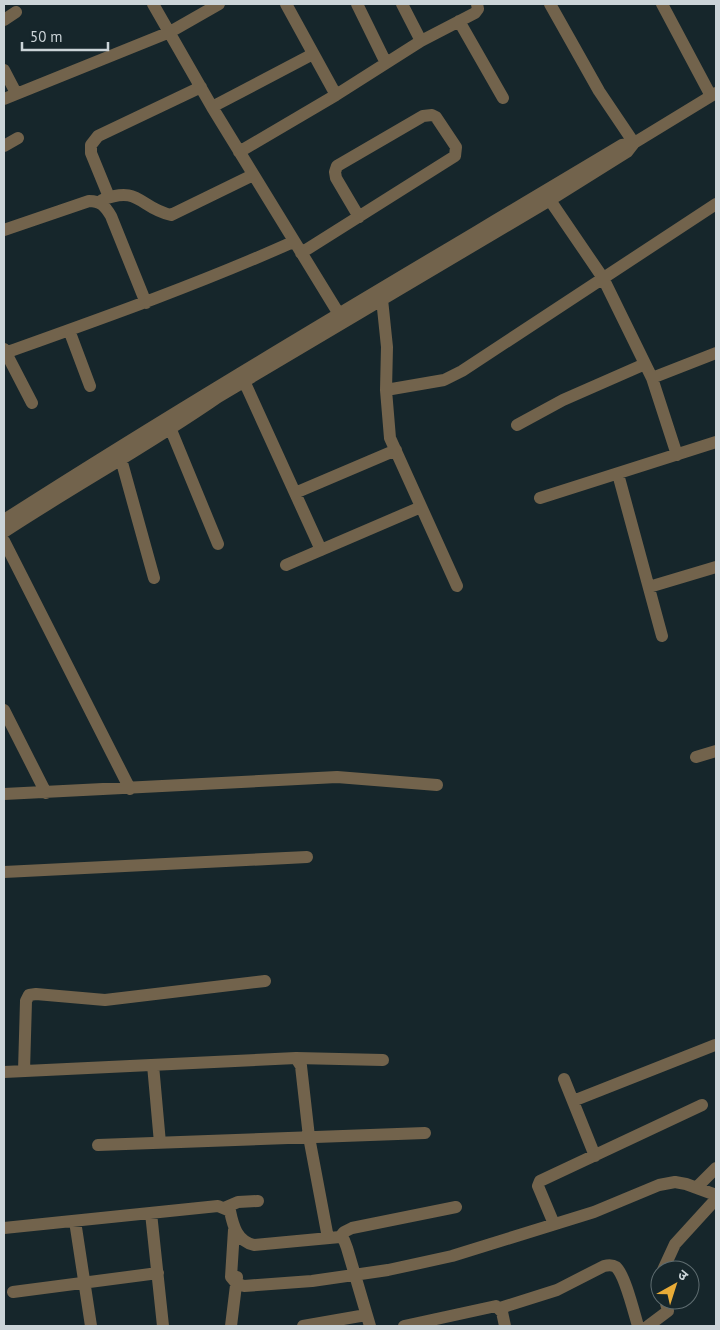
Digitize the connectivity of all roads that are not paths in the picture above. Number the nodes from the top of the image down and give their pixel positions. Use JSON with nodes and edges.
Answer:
{"nodes":[{"id":1,"x":153,"y":4,"type":"edge"},
{"id":2,"x":219,"y":4,"type":"edge"},
{"id":3,"x":286,"y":4,"type":"edge"},
{"id":4,"x":357,"y":4,"type":"edge"},
{"id":5,"x":402,"y":4,"type":"edge"},
{"id":6,"x":477,"y":4,"type":"edge"},
{"id":7,"x":550,"y":4,"type":"edge"},
{"id":8,"x":662,"y":4,"type":"edge"},
{"id":9,"x":16,"y":12,"type":"dead end"},
{"id":10,"x":4,"y":20,"type":"edge"},
{"id":11,"x":458,"y":21,"type":"junction"},
{"id":12,"x":170,"y":32,"type":"junction"},
{"id":13,"x":421,"y":40,"type":"junction"},
{"id":14,"x":313,"y":54,"type":"junction"},
{"id":15,"x":386,"y":63,"type":"junction"},
{"id":16,"x":4,"y":70,"type":"edge"},
{"id":17,"x":201,"y":87,"type":"junction"},
{"id":18,"x":16,"y":93,"type":"junction"},
{"id":19,"x":714,"y":94,"type":"edge"},
{"id":20,"x":336,"y":95,"type":"junction"},
{"id":21,"x":503,"y":98,"type":"dead end"},
{"id":22,"x":4,"y":100,"type":"edge"},
{"id":23,"x":212,"y":107,"type":"junction"},
{"id":24,"x":18,"y":138,"type":"dead end"},
{"id":25,"x":634,"y":142,"type":"junction"},
{"id":26,"x":4,"y":146,"type":"edge"},
{"id":27,"x":239,"y":152,"type":"junction"},
{"id":28,"x":253,"y":175,"type":"junction"},
{"id":29,"x":547,"y":195,"type":"junction"},
{"id":30,"x":104,"y":199,"type":"junction"},
{"id":31,"x":716,"y":204,"type":"edge"},
{"id":32,"x":359,"y":217,"type":"junction"},
{"id":33,"x":4,"y":230,"type":"edge"},
{"id":34,"x":293,"y":242,"type":"junction"},
{"id":35,"x":301,"y":253,"type":"junction"},
{"id":36,"x":603,"y":278,"type":"junction"},
{"id":37,"x":382,"y":299,"type":"junction"},
{"id":38,"x":146,"y":303,"type":"junction"},
{"id":39,"x":340,"y":317,"type":"junction"},
{"id":40,"x":69,"y":330,"type":"junction"},
{"id":41,"x":4,"y":351,"type":"edge"},
{"id":42,"x":716,"y":353,"type":"edge"},
{"id":43,"x":645,"y":364,"type":"junction"},
{"id":44,"x":652,"y":378,"type":"junction"},
{"id":45,"x":244,"y":381,"type":"junction"},
{"id":46,"x":90,"y":386,"type":"dead end"},
{"id":47,"x":386,"y":390,"type":"junction"},
{"id":48,"x":32,"y":403,"type":"dead end"},
{"id":49,"x":517,"y":425,"type":"dead end"},
{"id":50,"x":171,"y":430,"type":"junction"},
{"id":51,"x":716,"y":442,"type":"edge"},
{"id":52,"x":396,"y":450,"type":"junction"},
{"id":53,"x":676,"y":455,"type":"junction"},
{"id":54,"x":121,"y":459,"type":"junction"},
{"id":55,"x":618,"y":474,"type":"junction"},
{"id":56,"x":295,"y":493,"type":"junction"},
{"id":57,"x":540,"y":498,"type":"dead end"},
{"id":58,"x":421,"y":507,"type":"junction"},
{"id":59,"x":4,"y":520,"type":"edge"},
{"id":60,"x":4,"y":532,"type":"edge"},
{"id":61,"x":4,"y":541,"type":"edge"},
{"id":62,"x":218,"y":544,"type":"dead end"},
{"id":63,"x":321,"y":550,"type":"junction"},
{"id":64,"x":286,"y":565,"type":"dead end"},
{"id":65,"x":716,"y":567,"type":"edge"},
{"id":66,"x":154,"y":578,"type":"dead end"},
{"id":67,"x":457,"y":586,"type":"dead end"},
{"id":68,"x":649,"y":587,"type":"junction"},
{"id":69,"x":662,"y":636,"type":"dead end"},
{"id":70,"x":4,"y":710,"type":"edge"},
{"id":71,"x":716,"y":751,"type":"edge"},
{"id":72,"x":696,"y":757,"type":"dead end"},
{"id":73,"x":437,"y":785,"type":"dead end"},
{"id":74,"x":130,"y":789,"type":"junction"},
{"id":75,"x":46,"y":793,"type":"junction"},
{"id":76,"x":4,"y":794,"type":"edge"},
{"id":77,"x":307,"y":857,"type":"dead end"},
{"id":78,"x":4,"y":872,"type":"edge"},
{"id":79,"x":266,"y":981,"type":"dead end"},
{"id":80,"x":715,"y":1045,"type":"dead end"},
{"id":81,"x":296,"y":1058,"type":"junction"},
{"id":82,"x":383,"y":1060,"type":"dead end"},
{"id":83,"x":153,"y":1065,"type":"junction"},
{"id":84,"x":24,"y":1071,"type":"junction"},
{"id":85,"x":4,"y":1072,"type":"edge"},
{"id":86,"x":564,"y":1079,"type":"dead end"},
{"id":87,"x":573,"y":1101,"type":"junction"},
{"id":88,"x":702,"y":1105,"type":"dead end"},
{"id":89,"x":425,"y":1133,"type":"dead end"},
{"id":90,"x":309,"y":1137,"type":"junction"},
{"id":91,"x":160,"y":1142,"type":"junction"},
{"id":92,"x":98,"y":1145,"type":"dead end"},
{"id":93,"x":595,"y":1156,"type":"junction"},
{"id":94,"x":716,"y":1168,"type":"edge"},
{"id":95,"x":697,"y":1187,"type":"junction"},
{"id":96,"x":716,"y":1195,"type":"edge"},
{"id":97,"x":716,"y":1199,"type":"edge"},
{"id":98,"x":258,"y":1201,"type":"dead end"},
{"id":99,"x":456,"y":1207,"type":"dead end"},
{"id":100,"x":224,"y":1208,"type":"junction"},
{"id":101,"x":151,"y":1213,"type":"junction"},
{"id":102,"x":75,"y":1221,"type":"junction"},
{"id":103,"x":554,"y":1224,"type":"junction"},
{"id":104,"x":4,"y":1228,"type":"edge"},
{"id":105,"x":234,"y":1230,"type":"junction"},
{"id":106,"x":334,"y":1237,"type":"junction"},
{"id":107,"x":667,"y":1260,"type":"edge"},
{"id":108,"x":158,"y":1273,"type":"junction"},
{"id":109,"x":356,"y":1274,"type":"junction"},
{"id":110,"x":236,"y":1280,"type":"junction"},
{"id":111,"x":85,"y":1282,"type":"junction"},
{"id":112,"x":13,"y":1292,"type":"dead end"},
{"id":113,"x":500,"y":1308,"type":"junction"},
{"id":114,"x":668,"y":1310,"type":"edge"},
{"id":115,"x":368,"y":1321,"type":"edge"},
{"id":116,"x":91,"y":1326,"type":"edge"},
{"id":117,"x":164,"y":1326,"type":"edge"},
{"id":118,"x":231,"y":1326,"type":"edge"},
{"id":119,"x":303,"y":1326,"type":"edge"},
{"id":120,"x":404,"y":1326,"type":"edge"},
{"id":121,"x":505,"y":1326,"type":"edge"},
{"id":122,"x":638,"y":1326,"type":"edge"},
{"id":123,"x":648,"y":1326,"type":"edge"}],
"edges":[{"from":1,"to":12,"type":"street"},
{"from":2,"to":12,"type":"street"},
{"from":3,"to":14,"type":"street"},
{"from":4,"to":15,"type":"street"},
{"from":5,"to":13,"type":"street"},
{"from":6,"to":11,"type":"street"},
{"from":7,"to":25,"type":"street"},
{"from":8,"to":19,"type":"street"},
{"from":9,"to":10,"type":"street"},
{"from":11,"to":13,"type":"street"},
{"from":11,"to":21,"type":"street"},
{"from":12,"to":17,"type":"street"},
{"from":12,"to":18,"type":"street"},
{"from":13,"to":15,"type":"street"},
{"from":14,"to":20,"type":"street"},
{"from":14,"to":23,"type":"street"},
{"from":15,"to":20,"type":"street"},
{"from":16,"to":18,"type":"street"},
{"from":17,"to":23,"type":"street"},
{"from":17,"to":30,"type":"street"},
{"from":18,"to":22,"type":"street"},
{"from":19,"to":25,"type":"street"},
{"from":20,"to":27,"type":"street"},
{"from":23,"to":27,"type":"street"},
{"from":24,"to":26,"type":"street"},
{"from":25,"to":29,"type":"street"},
{"from":27,"to":28,"type":"street"},
{"from":28,"to":30,"type":"street"},
{"from":28,"to":34,"type":"street"},
{"from":29,"to":36,"type":"street"},
{"from":29,"to":37,"type":"street"},
{"from":29,"to":39,"type":"street"},
{"from":30,"to":33,"type":"street"},
{"from":30,"to":38,"type":"street"},
{"from":31,"to":36,"type":"street"},
{"from":32,"to":32,"type":"street"},
{"from":32,"to":35,"type":"street"},
{"from":34,"to":35,"type":"street"},
{"from":34,"to":38,"type":"street"},
{"from":35,"to":39,"type":"street"},
{"from":36,"to":43,"type":"street"},
{"from":36,"to":47,"type":"street"},
{"from":37,"to":39,"type":"street"},
{"from":37,"to":47,"type":"street"},
{"from":38,"to":40,"type":"street"},
{"from":39,"to":45,"type":"street"},
{"from":39,"to":59,"type":"street"},
{"from":40,"to":41,"type":"street"},
{"from":40,"to":46,"type":"street"},
{"from":41,"to":48,"type":"street"},
{"from":42,"to":44,"type":"street"},
{"from":43,"to":44,"type":"street"},
{"from":43,"to":49,"type":"street"},
{"from":44,"to":53,"type":"street"},
{"from":45,"to":50,"type":"street"},
{"from":45,"to":56,"type":"street"},
{"from":47,"to":52,"type":"street"},
{"from":50,"to":54,"type":"street"},
{"from":50,"to":62,"type":"street"},
{"from":51,"to":53,"type":"street"},
{"from":52,"to":56,"type":"street"},
{"from":52,"to":58,"type":"street"},
{"from":53,"to":55,"type":"street"},
{"from":54,"to":60,"type":"street"},
{"from":54,"to":66,"type":"street"},
{"from":55,"to":57,"type":"street"},
{"from":55,"to":68,"type":"street"},
{"from":56,"to":63,"type":"street"},
{"from":58,"to":63,"type":"street"},
{"from":58,"to":67,"type":"street"},
{"from":61,"to":74,"type":"street"},
{"from":63,"to":64,"type":"street"},
{"from":65,"to":68,"type":"street"},
{"from":68,"to":69,"type":"street"},
{"from":70,"to":75,"type":"street"},
{"from":71,"to":72,"type":"street"},
{"from":73,"to":74,"type":"street"},
{"from":74,"to":75,"type":"street"},
{"from":75,"to":76,"type":"street"},
{"from":77,"to":78,"type":"street"},
{"from":79,"to":84,"type":"street"},
{"from":80,"to":87,"type":"street"},
{"from":81,"to":82,"type":"street"},
{"from":81,"to":83,"type":"street"},
{"from":81,"to":90,"type":"street"},
{"from":83,"to":84,"type":"street"},
{"from":83,"to":91,"type":"street"},
{"from":84,"to":85,"type":"street"},
{"from":86,"to":87,"type":"street"},
{"from":87,"to":93,"type":"street"},
{"from":88,"to":93,"type":"street"},
{"from":89,"to":90,"type":"street"},
{"from":90,"to":91,"type":"street"},
{"from":90,"to":106,"type":"street"},
{"from":91,"to":92,"type":"street"},
{"from":93,"to":103,"type":"street"},
{"from":94,"to":95,"type":"street"},
{"from":95,"to":96,"type":"street"},
{"from":95,"to":103,"type":"street"},
{"from":97,"to":107,"type":"street"},
{"from":98,"to":100,"type":"street"},
{"from":99,"to":106,"type":"street"},
{"from":100,"to":101,"type":"street"},
{"from":100,"to":105,"type":"street"},
{"from":101,"to":102,"type":"street"},
{"from":101,"to":108,"type":"street"},
{"from":102,"to":104,"type":"street"},
{"from":102,"to":111,"type":"street"},
{"from":103,"to":109,"type":"street"},
{"from":105,"to":106,"type":"street"},
{"from":105,"to":110,"type":"street"},
{"from":106,"to":109,"type":"street"},
{"from":108,"to":111,"type":"street"},
{"from":108,"to":117,"type":"street"},
{"from":109,"to":110,"type":"street"},
{"from":109,"to":115,"type":"street"},
{"from":110,"to":118,"type":"street"},
{"from":111,"to":112,"type":"street"},
{"from":111,"to":116,"type":"street"},
{"from":113,"to":120,"type":"street"},
{"from":113,"to":121,"type":"street"},
{"from":113,"to":122,"type":"street"},
{"from":114,"to":123,"type":"street"},
{"from":115,"to":119,"type":"street"}]}
